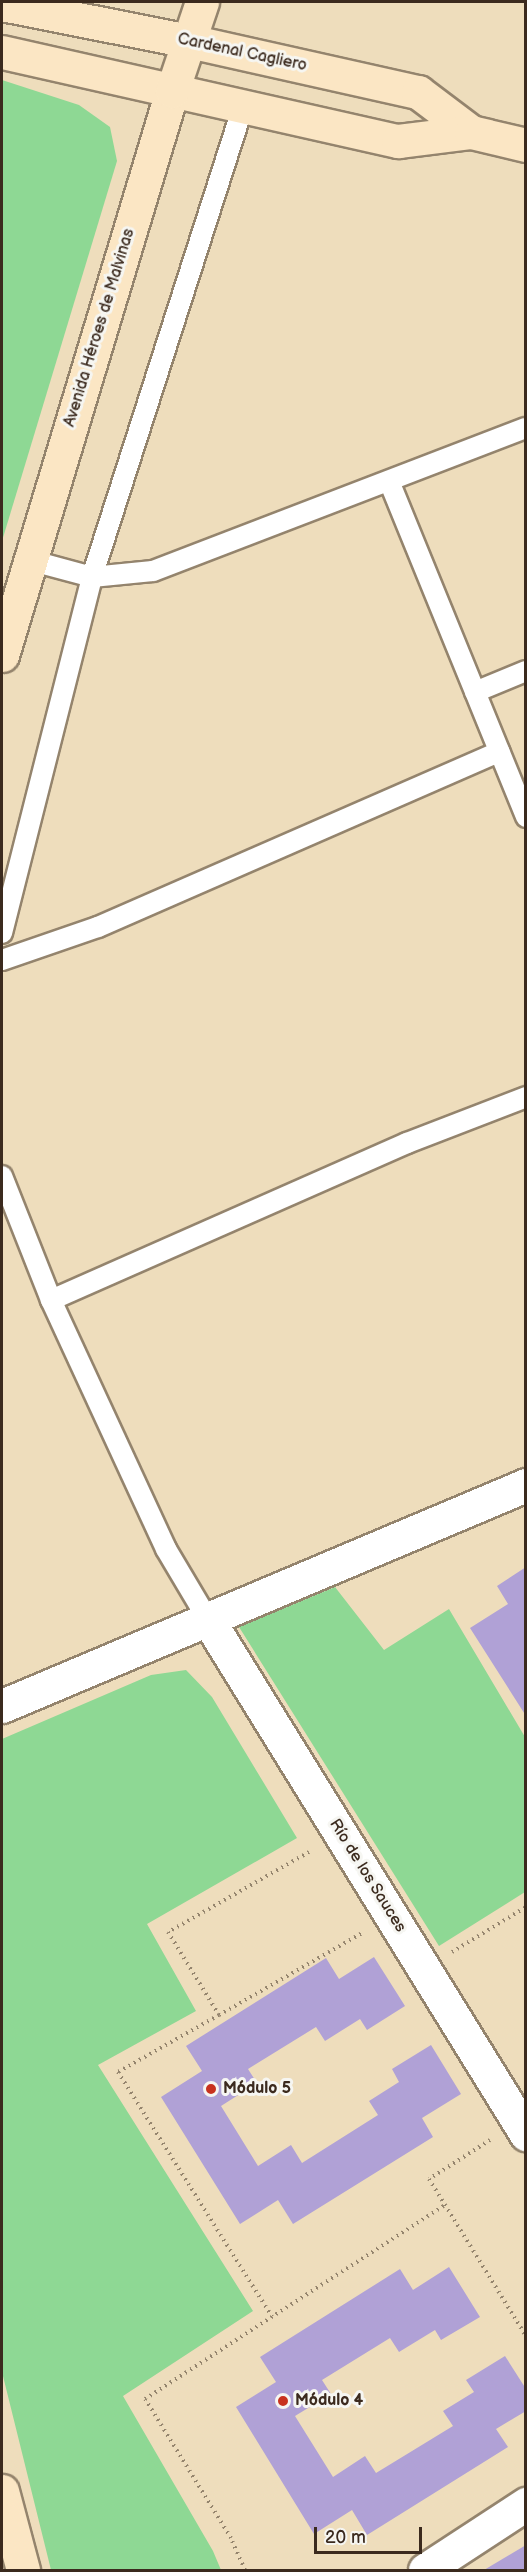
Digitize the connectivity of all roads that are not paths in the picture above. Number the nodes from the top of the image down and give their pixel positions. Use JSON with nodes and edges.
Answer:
{"nodes":[{"id":1,"x":202,"y":2,"type":"edge"},
{"id":2,"x":2,"y":4,"type":"edge"},
{"id":3,"x":189,"y":41,"type":"junction"},
{"id":4,"x":2,"y":52,"type":"edge"},
{"id":5,"x":172,"y":91,"type":"junction"},
{"id":6,"x":243,"y":106,"type":"junction"},
{"id":7,"x":471,"y":132,"type":"junction"},
{"id":8,"x":525,"y":145,"type":"edge"},
{"id":9,"x":525,"y":428,"type":"edge"},
{"id":10,"x":389,"y":481,"type":"junction"},
{"id":11,"x":29,"y":560,"type":"junction"},
{"id":12,"x":92,"y":577,"type":"junction"},
{"id":13,"x":2,"y":655,"type":"edge"},
{"id":14,"x":525,"y":671,"type":"edge"},
{"id":15,"x":475,"y":692,"type":"junction"},
{"id":16,"x":499,"y":752,"type":"junction"},
{"id":17,"x":525,"y":817,"type":"edge"},
{"id":18,"x":2,"y":933,"type":"edge"},
{"id":19,"x":2,"y":960,"type":"edge"},
{"id":20,"x":525,"y":1097,"type":"edge"},
{"id":21,"x":2,"y":1176,"type":"edge"},
{"id":22,"x":51,"y":1300,"type":"junction"},
{"id":23,"x":525,"y":1485,"type":"edge"},
{"id":24,"x":207,"y":1618,"type":"junction"},
{"id":25,"x":2,"y":1706,"type":"edge"},
{"id":26,"x":522,"y":2128,"type":"edge"},
{"id":27,"x":2,"y":2491,"type":"edge"},
{"id":28,"x":525,"y":2504,"type":"edge"},
{"id":29,"x":23,"y":2571,"type":"edge"},
{"id":30,"x":425,"y":2571,"type":"edge"}],
"edges":[{"from":1,"to":3,"type":"main road","name":"Avenida Héroes de Malvinas"},
{"from":2,"to":3,"type":"main road","name":"Cardenal Cagliero"},
{"from":3,"to":5,"type":"main road","name":"Avenida Héroes de Malvinas"},
{"from":3,"to":7,"type":"main road","name":"Cardenal Cagliero"},
{"from":4,"to":5,"type":"main road","name":"Cardenal Cagliero"},
{"from":5,"to":6,"type":"main road","name":"Cardenal Cagliero"},
{"from":5,"to":11,"type":"main road","name":"Avenida Héroes de Malvinas"},
{"from":6,"to":7,"type":"main road","name":"Cardenal Cagliero"},
{"from":6,"to":12,"type":"lane"},
{"from":7,"to":8,"type":"main road","name":"Cardenal Cagliero"},
{"from":9,"to":10,"type":"lane"},
{"from":10,"to":12,"type":"lane"},
{"from":10,"to":15,"type":"lane"},
{"from":11,"to":12,"type":"lane"},
{"from":11,"to":13,"type":"main road","name":"Avenida Héroes de Malvinas"},
{"from":12,"to":18,"type":"lane"},
{"from":14,"to":15,"type":"lane"},
{"from":15,"to":16,"type":"lane"},
{"from":16,"to":17,"type":"lane"},
{"from":16,"to":19,"type":"lane"},
{"from":20,"to":22,"type":"lane"},
{"from":21,"to":22,"type":"lane"},
{"from":22,"to":24,"type":"lane"},
{"from":23,"to":24,"type":"street"},
{"from":24,"to":25,"type":"street"},
{"from":24,"to":26,"type":"street","name":"Río de los Sauces"},
{"from":27,"to":29,"type":"main road"},
{"from":28,"to":30,"type":"street"}]}
